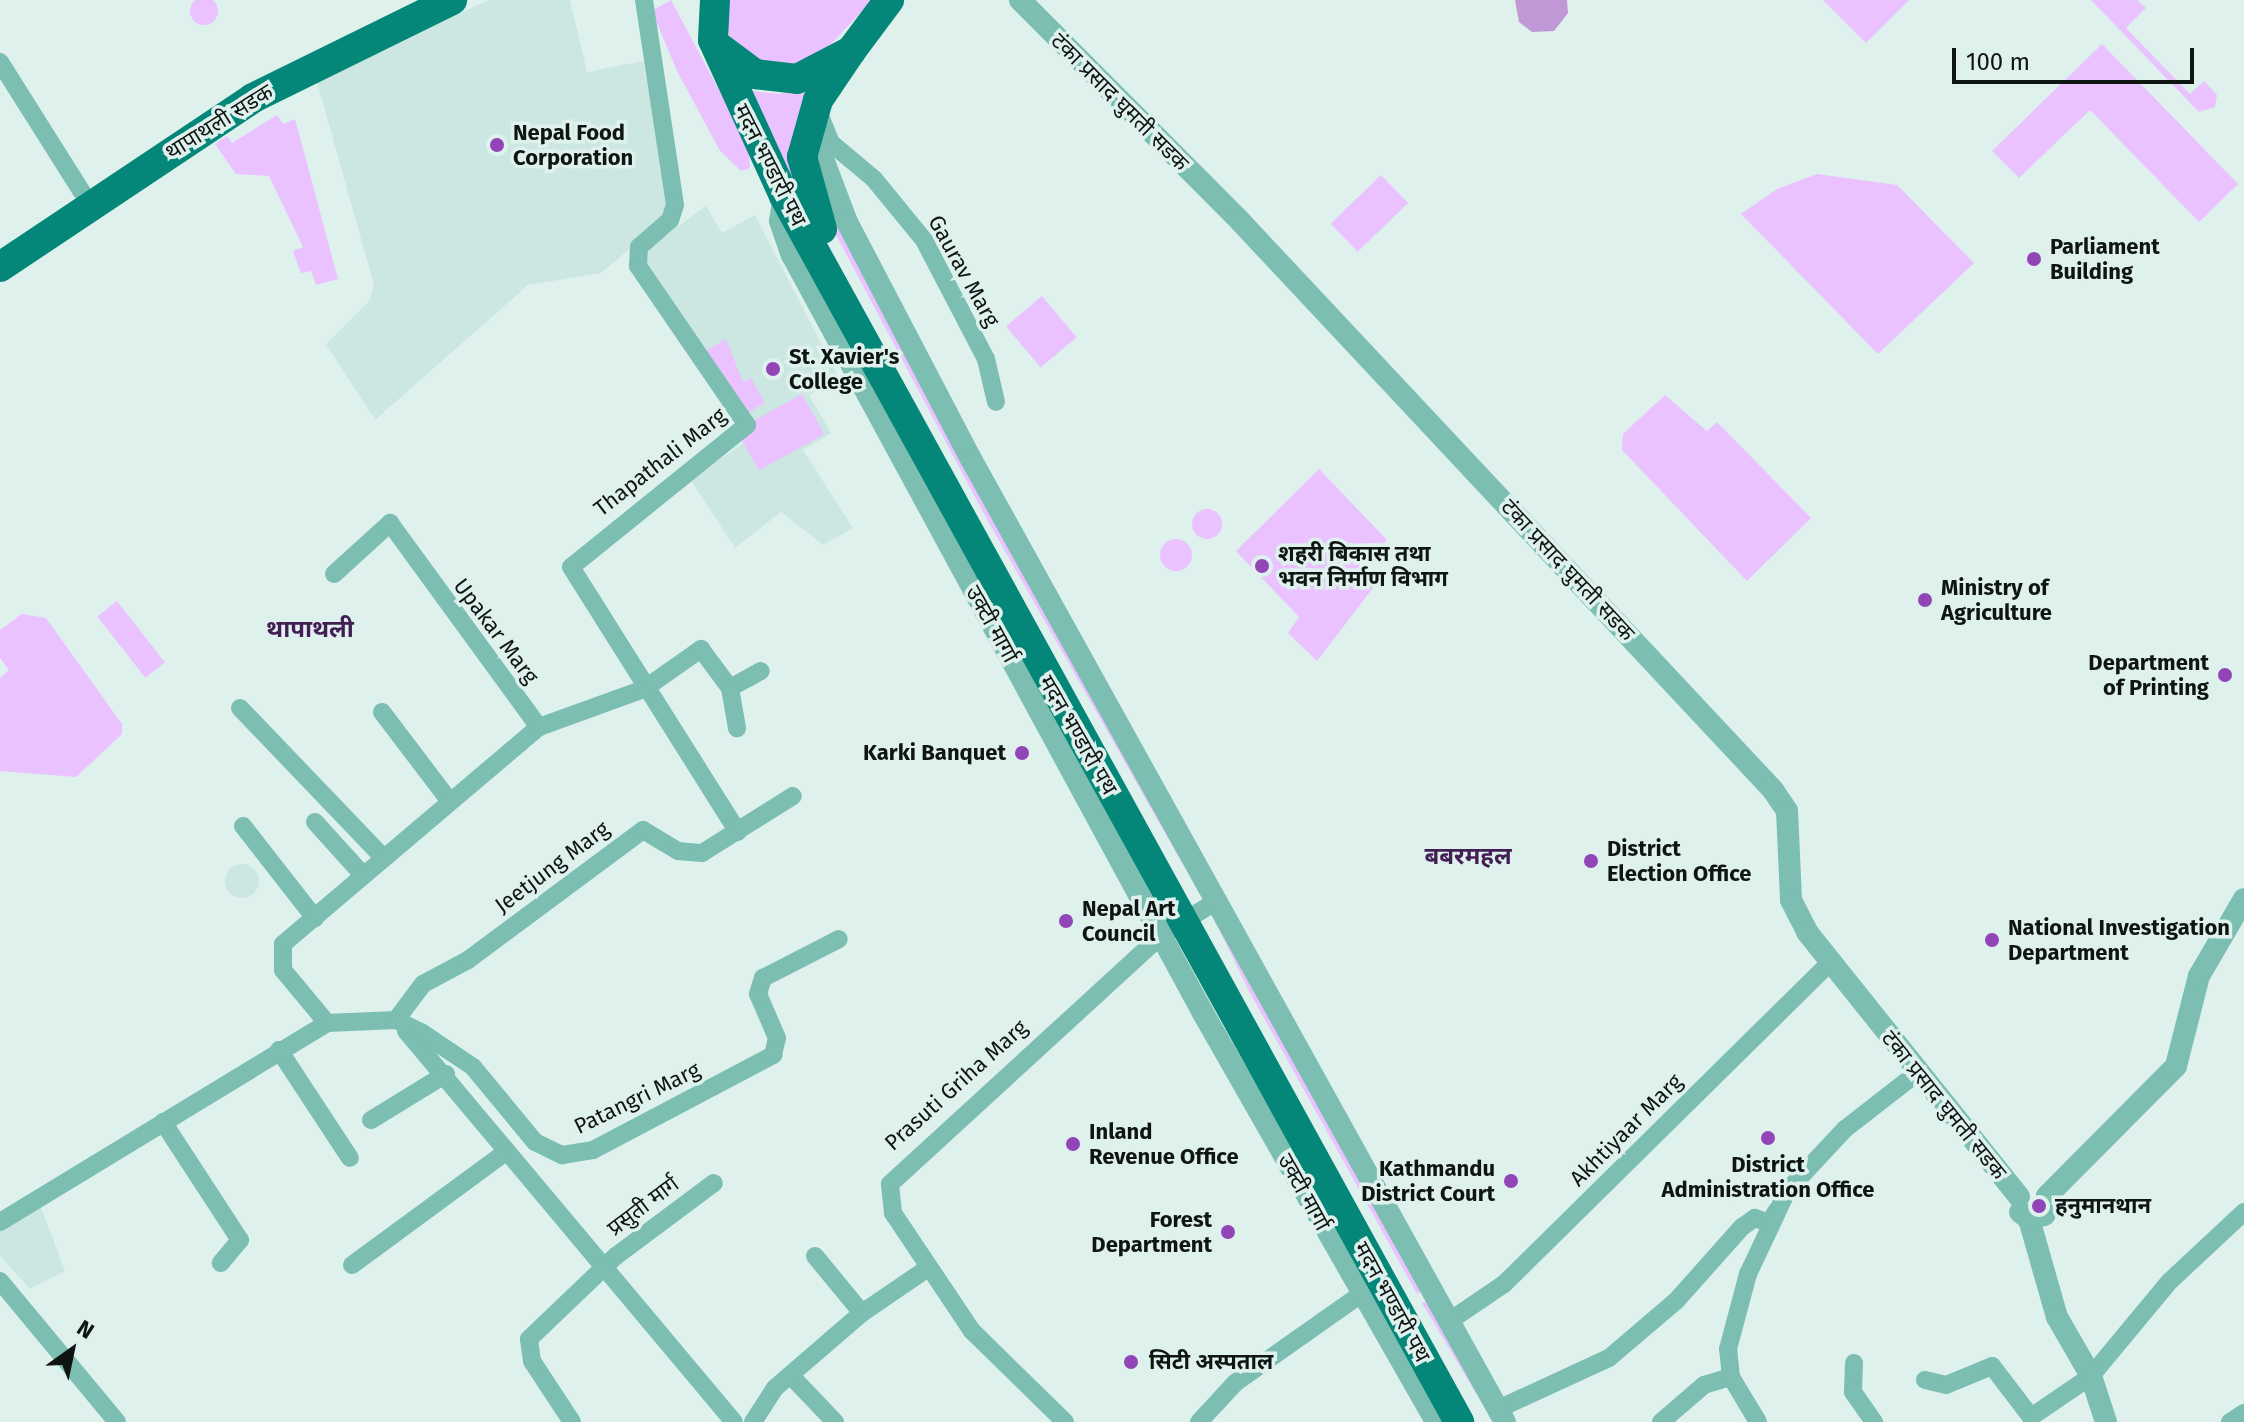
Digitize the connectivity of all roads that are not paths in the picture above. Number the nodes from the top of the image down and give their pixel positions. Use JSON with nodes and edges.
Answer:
{"nodes":[{"id":1,"x":421,"y":0,"type":"edge"},
{"id":2,"x":452,"y":0,"type":"edge"},
{"id":3,"x":644,"y":0,"type":"edge"},
{"id":4,"x":692,"y":0,"type":"edge"},
{"id":5,"x":889,"y":0,"type":"edge"},
{"id":6,"x":1020,"y":0,"type":"edge"},
{"id":7,"x":713,"y":22,"type":"edge"},
{"id":8,"x":851,"y":51,"type":"junction"},
{"id":9,"x":0,"y":62,"type":"edge"},
{"id":10,"x":815,"y":106,"type":"junction"},
{"id":11,"x":82,"y":192,"type":"junction"},
{"id":12,"x":0,"y":248,"type":"edge"},
{"id":13,"x":0,"y":267,"type":"edge"},
{"id":14,"x":996,"y":402,"type":"dead end"},
{"id":15,"x":334,"y":574,"type":"dead end"},
{"id":16,"x":761,"y":671,"type":"dead end"},
{"id":17,"x":730,"y":688,"type":"junction"},
{"id":18,"x":644,"y":689,"type":"junction"},
{"id":19,"x":240,"y":708,"type":"dead end"},
{"id":20,"x":382,"y":712,"type":"dead end"},
{"id":21,"x":539,"y":727,"type":"junction"},
{"id":22,"x":737,"y":728,"type":"dead end"},
{"id":23,"x":793,"y":796,"type":"dead end"},
{"id":24,"x":448,"y":799,"type":"junction"},
{"id":25,"x":315,"y":822,"type":"dead end"},
{"id":26,"x":243,"y":826,"type":"dead end"},
{"id":27,"x":738,"y":832,"type":"junction"},
{"id":28,"x":383,"y":857,"type":"junction"},
{"id":29,"x":363,"y":875,"type":"junction"},
{"id":30,"x":2244,"y":899,"type":"edge"},
{"id":31,"x":1190,"y":916,"type":"junction"},
{"id":32,"x":315,"y":918,"type":"junction"},
{"id":33,"x":839,"y":939,"type":"dead end"},
{"id":34,"x":1829,"y":964,"type":"junction"},
{"id":35,"x":396,"y":1020,"type":"junction"},
{"id":36,"x":327,"y":1023,"type":"junction"},
{"id":37,"x":279,"y":1050,"type":"junction"},
{"id":38,"x":1917,"y":1073,"type":"junction"},
{"id":39,"x":446,"y":1074,"type":"junction"},
{"id":40,"x":371,"y":1120,"type":"dead end"},
{"id":41,"x":163,"y":1122,"type":"junction"},
{"id":42,"x":506,"y":1152,"type":"junction"},
{"id":43,"x":350,"y":1158,"type":"dead end"},
{"id":44,"x":714,"y":1183,"type":"dead end"},
{"id":45,"x":2047,"y":1196,"type":"junction"},
{"id":46,"x":2019,"y":1197,"type":"junction"},
{"id":47,"x":1781,"y":1203,"type":"junction"},
{"id":48,"x":2244,"y":1212,"type":"edge"},
{"id":49,"x":2029,"y":1219,"type":"junction"},
{"id":50,"x":0,"y":1222,"type":"edge"},
{"id":51,"x":815,"y":1256,"type":"dead end"},
{"id":52,"x":221,"y":1263,"type":"dead end"},
{"id":53,"x":352,"y":1265,"type":"dead end"},
{"id":54,"x":602,"y":1268,"type":"junction"},
{"id":55,"x":928,"y":1268,"type":"junction"},
{"id":56,"x":0,"y":1281,"type":"edge"},
{"id":57,"x":1361,"y":1294,"type":"junction"},
{"id":58,"x":862,"y":1313,"type":"junction"},
{"id":59,"x":1448,"y":1322,"type":"junction"},
{"id":60,"x":1854,"y":1363,"type":"dead end"},
{"id":61,"x":2091,"y":1376,"type":"junction"},
{"id":62,"x":1731,"y":1377,"type":"junction"},
{"id":63,"x":793,"y":1378,"type":"junction"},
{"id":64,"x":1925,"y":1380,"type":"dead end"},
{"id":65,"x":2244,"y":1413,"type":"edge"},
{"id":66,"x":1494,"y":1418,"type":"edge"},
{"id":67,"x":2104,"y":1421,"type":"edge"},
{"id":68,"x":117,"y":1422,"type":"edge"},
{"id":69,"x":572,"y":1422,"type":"edge"},
{"id":70,"x":734,"y":1422,"type":"edge"},
{"id":71,"x":753,"y":1422,"type":"edge"},
{"id":72,"x":835,"y":1422,"type":"edge"},
{"id":73,"x":1065,"y":1422,"type":"edge"},
{"id":74,"x":1199,"y":1422,"type":"edge"},
{"id":75,"x":1436,"y":1422,"type":"edge"},
{"id":76,"x":1459,"y":1422,"type":"edge"},
{"id":77,"x":1661,"y":1422,"type":"edge"},
{"id":78,"x":1758,"y":1422,"type":"edge"},
{"id":79,"x":1874,"y":1422,"type":"edge"},
{"id":80,"x":2230,"y":1422,"type":"edge"}],
"edges":[{"from":1,"to":11,"type":"highway","name":"थापाथली सडक"},
{"from":2,"to":13,"type":"highway","name":"थापाथली सडक"},
{"from":3,"to":18,"type":"street","name":"Thapathali Marg"},
{"from":4,"to":7,"type":"highway"},
{"from":5,"to":8,"type":"highway","name":"मदन भण्डारी पथ"},
{"from":6,"to":34,"type":"street","name":"टंका प्रसाद घुमती सडक"},
{"from":7,"to":8,"type":"highway"},
{"from":7,"to":31,"type":"highway","name":"मदन भण्डारी पथ"},
{"from":8,"to":10,"type":"highway","name":"मदन भण्डारी पथ"},
{"from":9,"to":11,"type":"street"},
{"from":10,"to":14,"type":"street","name":"Gaurav Marg"},
{"from":10,"to":31,"type":"street"},
{"from":10,"to":31,"type":"highway","name":"मदन भण्डारी पथ"},
{"from":11,"to":12,"type":"highway","name":"थापाथली सडक"},
{"from":15,"to":21,"type":"street","name":"Upakar Marg"},
{"from":16,"to":17,"type":"street"},
{"from":17,"to":18,"type":"street"},
{"from":17,"to":22,"type":"street"},
{"from":18,"to":21,"type":"street"},
{"from":18,"to":27,"type":"street"},
{"from":19,"to":28,"type":"street"},
{"from":20,"to":24,"type":"street"},
{"from":21,"to":24,"type":"street"},
{"from":23,"to":27,"type":"street","name":"Jeetjung Marg"},
{"from":24,"to":28,"type":"street"},
{"from":25,"to":29,"type":"street"},
{"from":26,"to":32,"type":"street"},
{"from":27,"to":35,"type":"street","name":"Jeetjung Marg"},
{"from":28,"to":29,"type":"street"},
{"from":29,"to":32,"type":"street"},
{"from":30,"to":45,"type":"street"},
{"from":31,"to":55,"type":"street","name":"Prasuti Griha Marg"},
{"from":31,"to":57,"type":"street","name":"उक्टी मार्गा"},
{"from":31,"to":59,"type":"street"},
{"from":31,"to":66,"type":"highway","name":"मदन भण्डारी पथ"},
{"from":31,"to":76,"type":"highway","name":"मदन भण्डारी पथ"},
{"from":32,"to":36,"type":"street"},
{"from":33,"to":35,"type":"street","name":"Patangri Marg"},
{"from":34,"to":38,"type":"street","name":"टंका प्रसाद घुमती सडक"},
{"from":34,"to":59,"type":"street","name":"Akhtiyaar Marg"},
{"from":35,"to":36,"type":"street"},
{"from":35,"to":39,"type":"street"},
{"from":36,"to":37,"type":"street"},
{"from":37,"to":41,"type":"street"},
{"from":37,"to":43,"type":"street"},
{"from":38,"to":46,"type":"street","name":"टंका प्रसाद घुमती सडक"},
{"from":38,"to":47,"type":"street"},
{"from":39,"to":40,"type":"street"},
{"from":39,"to":42,"type":"street"},
{"from":41,"to":50,"type":"street"},
{"from":41,"to":52,"type":"street"},
{"from":42,"to":53,"type":"street"},
{"from":42,"to":54,"type":"street"},
{"from":44,"to":54,"type":"street","name":"प्रसुती मार्ग"},
{"from":45,"to":46,"type":"street"},
{"from":45,"to":49,"type":"street"},
{"from":46,"to":49,"type":"street","name":"टंका प्रसाद घुमती सडक"},
{"from":47,"to":62,"type":"street"},
{"from":47,"to":66,"type":"street"},
{"from":48,"to":61,"type":"street"},
{"from":49,"to":61,"type":"street","name":"टंका प्रसाद घुमती सडक"},
{"from":51,"to":58,"type":"street"},
{"from":54,"to":69,"type":"street","name":"प्रसुती मार्ग"},
{"from":54,"to":70,"type":"street"},
{"from":55,"to":58,"type":"street"},
{"from":55,"to":73,"type":"street","name":"Prasuti Griha Marg"},
{"from":56,"to":68,"type":"street"},
{"from":57,"to":74,"type":"street"},
{"from":57,"to":75,"type":"street","name":"उक्टी मार्गा"},
{"from":58,"to":63,"type":"street"},
{"from":59,"to":66,"type":"street"},
{"from":60,"to":79,"type":"street"},
{"from":61,"to":64,"type":"street"},
{"from":61,"to":67,"type":"street","name":"टंका प्रसाद घुमती सडक"},
{"from":62,"to":77,"type":"street"},
{"from":62,"to":78,"type":"street"},
{"from":63,"to":71,"type":"street"},
{"from":63,"to":72,"type":"street"},
{"from":65,"to":80,"type":"street"}]}
